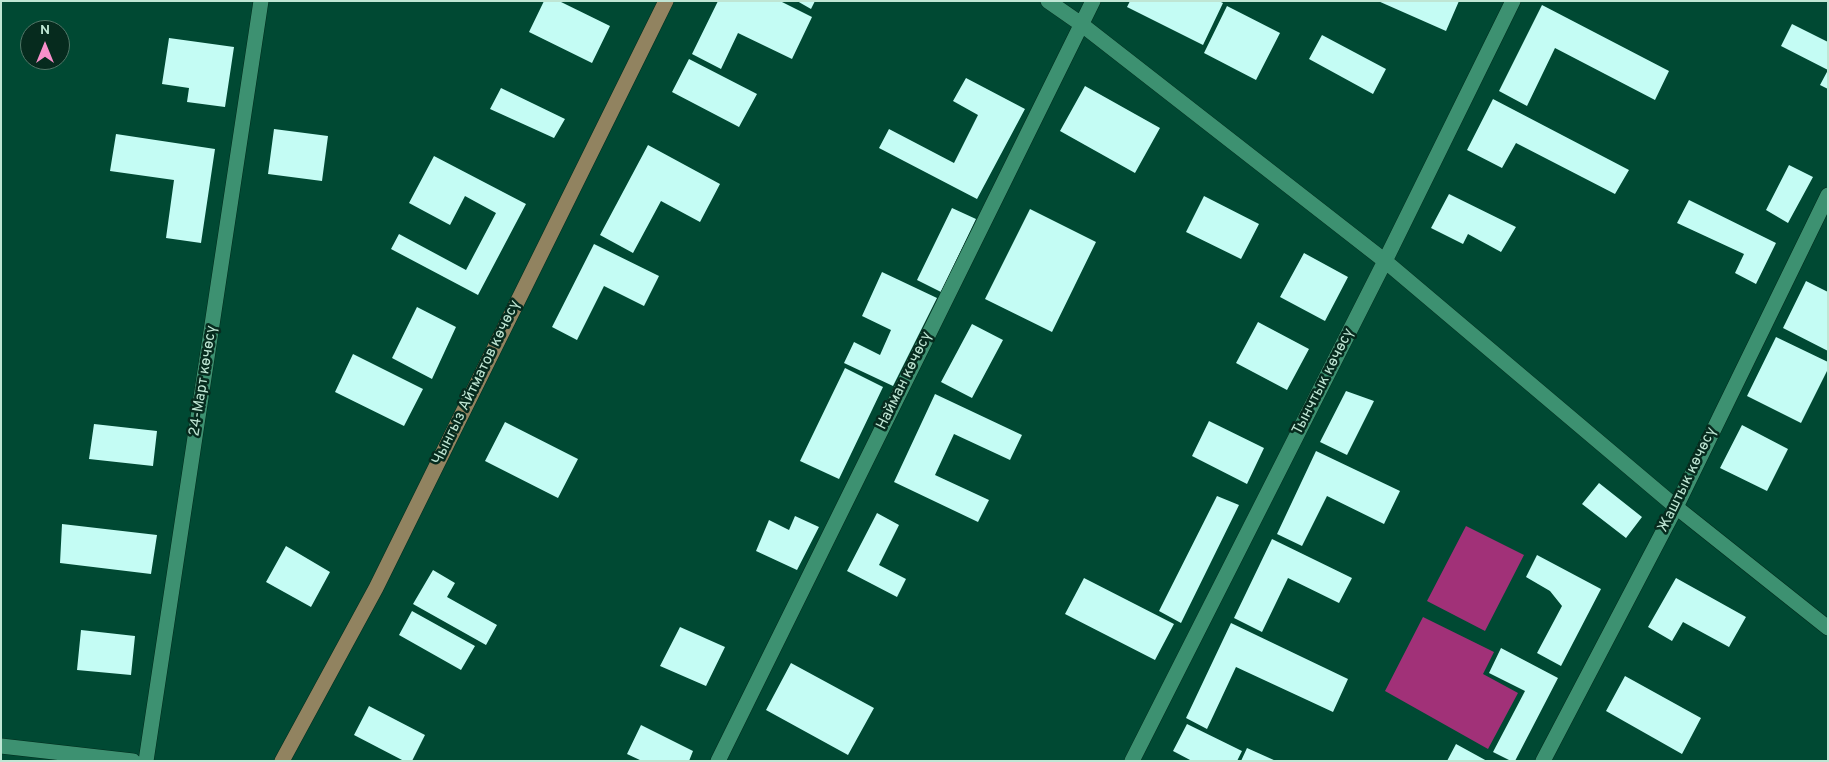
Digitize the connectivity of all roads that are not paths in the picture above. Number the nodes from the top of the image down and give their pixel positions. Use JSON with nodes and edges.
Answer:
{"nodes":[{"id":1,"x":261,"y":1,"type":"edge"},
{"id":2,"x":666,"y":1,"type":"edge"},
{"id":3,"x":1048,"y":1,"type":"edge"},
{"id":4,"x":1093,"y":1,"type":"edge"},
{"id":5,"x":1513,"y":1,"type":"edge"},
{"id":6,"x":1081,"y":24,"type":"junction"},
{"id":7,"x":1828,"y":195,"type":"edge"},
{"id":8,"x":1385,"y":261,"type":"junction"},
{"id":9,"x":1676,"y":507,"type":"junction"},
{"id":10,"x":1828,"y":628,"type":"edge"},
{"id":11,"x":1,"y":746,"type":"edge"},
{"id":12,"x":133,"y":761,"type":"edge"},
{"id":13,"x":146,"y":761,"type":"edge"},
{"id":14,"x":282,"y":761,"type":"edge"},
{"id":15,"x":718,"y":761,"type":"edge"},
{"id":16,"x":1132,"y":761,"type":"edge"},
{"id":17,"x":1543,"y":761,"type":"edge"}],
"edges":[{"from":1,"to":13,"type":"street","name":"24-Март көчөсү"},
{"from":2,"to":14,"type":"main road","name":"Чынгыз Айтматов көчөсү"},
{"from":3,"to":6,"type":"street"},
{"from":4,"to":6,"type":"street","name":"Найман көчөсү"},
{"from":5,"to":8,"type":"street","name":"Тынчтык көчөсү"},
{"from":6,"to":8,"type":"street"},
{"from":6,"to":15,"type":"street","name":"Найман көчөсү"},
{"from":7,"to":9,"type":"street","name":"Жаштык көчөсү"},
{"from":8,"to":9,"type":"street"},
{"from":8,"to":16,"type":"street","name":"Тынчтык көчөсү"},
{"from":9,"to":10,"type":"street"},
{"from":9,"to":17,"type":"street","name":"Жаштык көчөсү"},
{"from":11,"to":12,"type":"street"}]}
